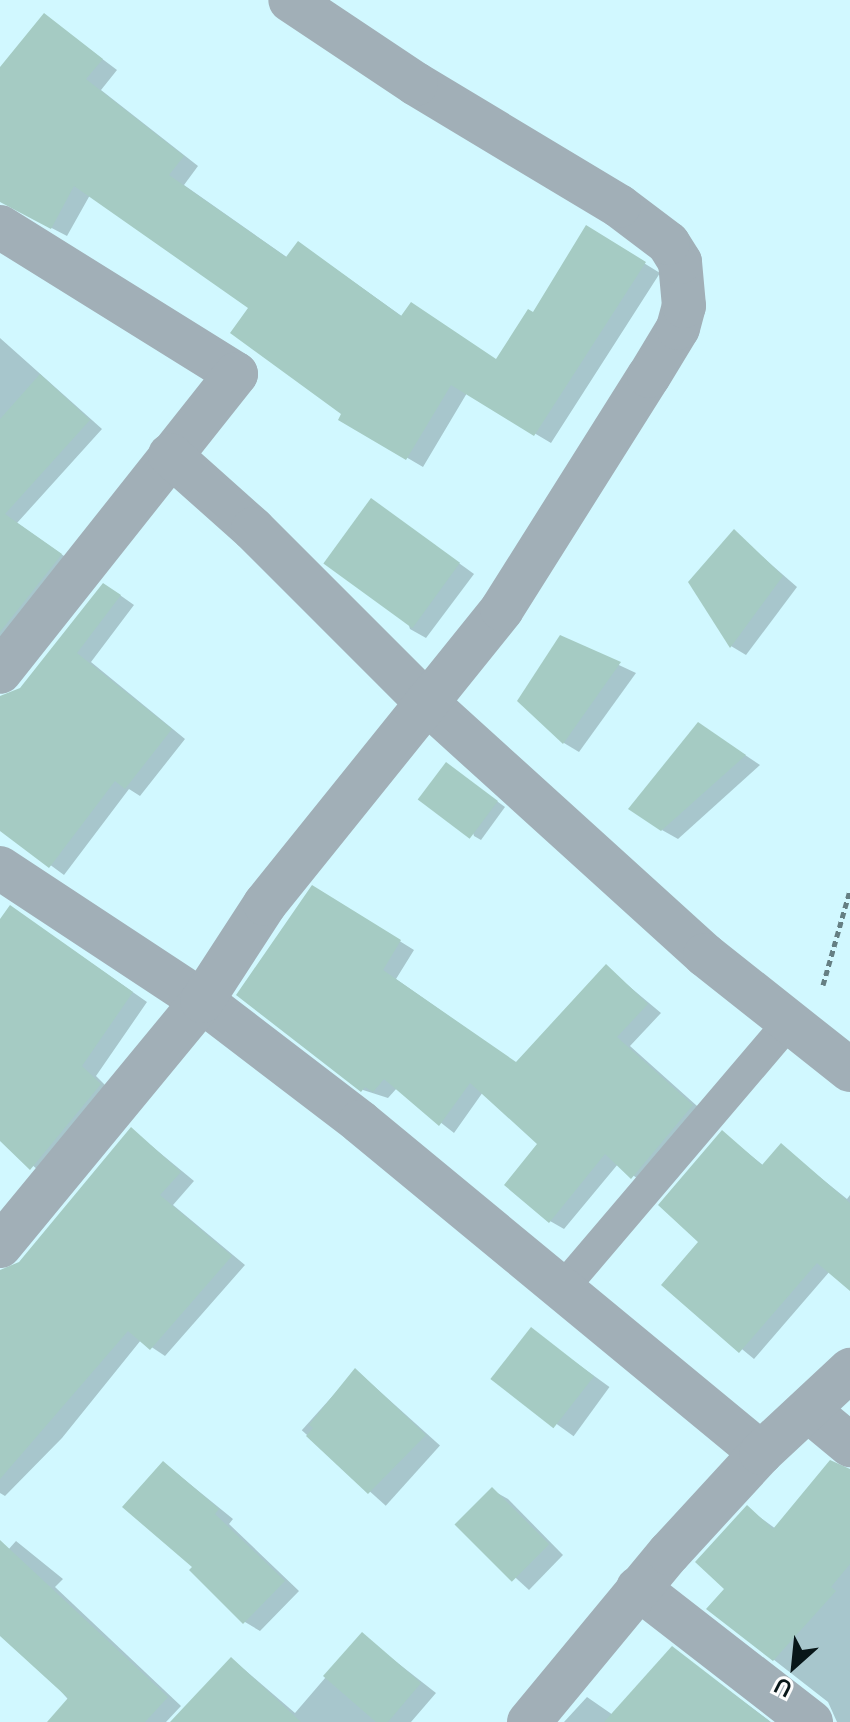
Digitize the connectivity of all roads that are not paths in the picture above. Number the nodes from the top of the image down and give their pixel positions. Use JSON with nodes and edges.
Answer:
{"nodes":[{"id":1,"x":290,"y":0,"type":"edge"},
{"id":2,"x":0,"y":227,"type":"edge"},
{"id":3,"x":170,"y":455,"type":"junction"},
{"id":4,"x":0,"y":672,"type":"edge"},
{"id":5,"x":426,"y":702,"type":"junction"},
{"id":6,"x":0,"y":868,"type":"edge"},
{"id":7,"x":202,"y":1001,"type":"junction"},
{"id":8,"x":789,"y":1022,"type":"junction"},
{"id":9,"x":850,"y":1070,"type":"edge"},
{"id":10,"x":0,"y":1246,"type":"edge"},
{"id":11,"x":562,"y":1289,"type":"junction"},
{"id":12,"x":850,"y":1370,"type":"edge"},
{"id":13,"x":808,"y":1410,"type":"junction"},
{"id":14,"x":850,"y":1445,"type":"edge"},
{"id":15,"x":761,"y":1453,"type":"junction"},
{"id":16,"x":638,"y":1588,"type":"junction"},
{"id":17,"x":529,"y":1722,"type":"edge"},
{"id":18,"x":811,"y":1722,"type":"edge"}],
"edges":[{"from":1,"to":5,"type":"street"},
{"from":2,"to":3,"type":"street"},
{"from":3,"to":4,"type":"street"},
{"from":3,"to":5,"type":"street"},
{"from":5,"to":7,"type":"street"},
{"from":5,"to":8,"type":"street"},
{"from":6,"to":7,"type":"street"},
{"from":7,"to":10,"type":"street"},
{"from":7,"to":11,"type":"street"},
{"from":8,"to":9,"type":"street"},
{"from":8,"to":11,"type":"lane"},
{"from":11,"to":15,"type":"street"},
{"from":12,"to":13,"type":"street"},
{"from":13,"to":14,"type":"street"},
{"from":13,"to":15,"type":"street"},
{"from":15,"to":16,"type":"street"},
{"from":16,"to":17,"type":"street"},
{"from":16,"to":18,"type":"street"}]}
